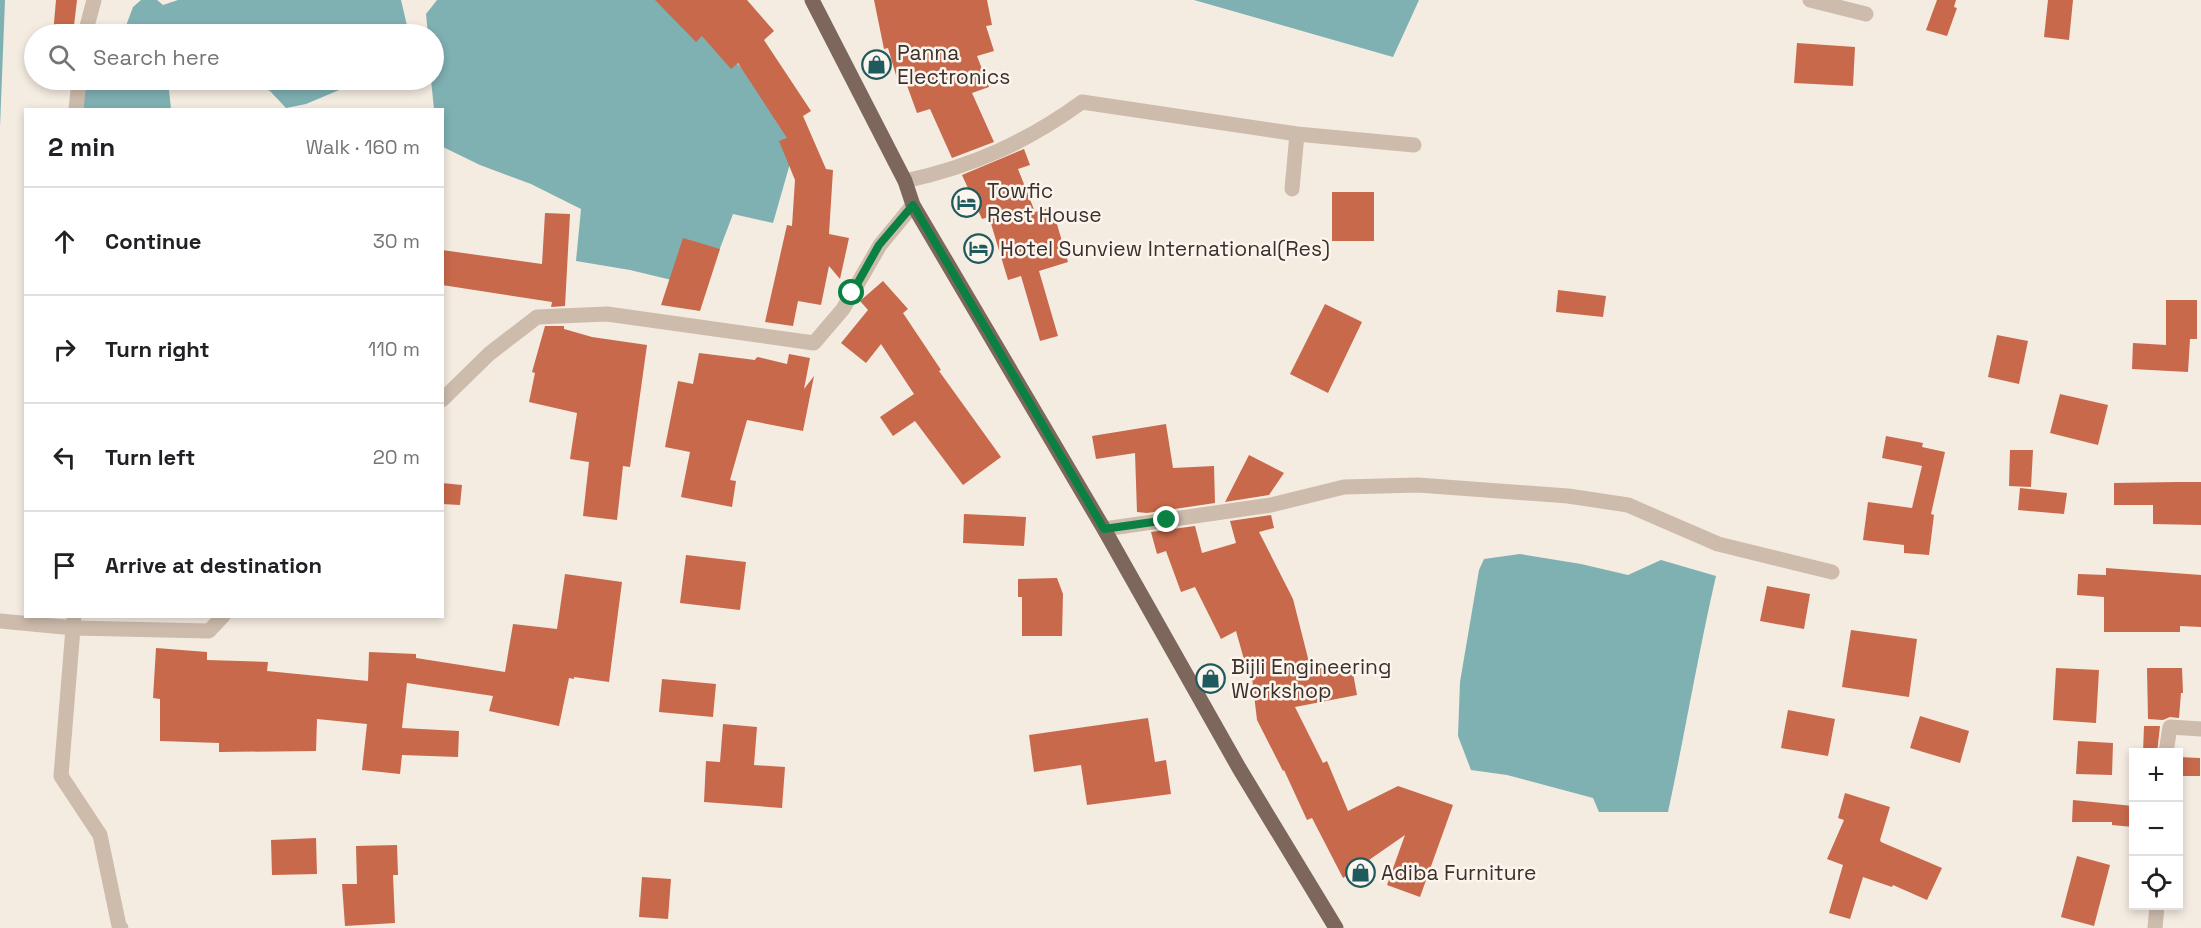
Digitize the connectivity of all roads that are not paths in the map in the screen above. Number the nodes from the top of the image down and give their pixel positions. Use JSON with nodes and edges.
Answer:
{"nodes":[{"id":1,"x":94,"y":0,"type":"edge"},
{"id":2,"x":812,"y":0,"type":"edge"},
{"id":3,"x":1810,"y":0,"type":"edge"},
{"id":4,"x":1866,"y":14,"type":"dead end"},
{"id":5,"x":88,"y":24,"type":"edge"},
{"id":6,"x":78,"y":90,"type":"edge"},
{"id":7,"x":76,"y":108,"type":"edge"},
{"id":8,"x":1297,"y":134,"type":"junction"},
{"id":9,"x":1414,"y":145,"type":"dead end"},
{"id":10,"x":905,"y":181,"type":"junction"},
{"id":11,"x":1292,"y":189,"type":"dead end"},
{"id":12,"x":913,"y":205,"type":"junction"},
{"id":13,"x":444,"y":398,"type":"edge"},
{"id":14,"x":1104,"y":529,"type":"junction"},
{"id":15,"x":1832,"y":572,"type":"dead end"},
{"id":16,"x":221,"y":618,"type":"edge"},
{"id":17,"x":0,"y":621,"type":"edge"},
{"id":18,"x":74,"y":622,"type":"edge"},
{"id":19,"x":2201,"y":729,"type":"edge"},
{"id":20,"x":2167,"y":748,"type":"edge"},
{"id":21,"x":2157,"y":910,"type":"edge"},
{"id":22,"x":121,"y":928,"type":"edge"},
{"id":23,"x":1335,"y":928,"type":"edge"},
{"id":24,"x":2155,"y":928,"type":"edge"}],
"edges":[{"from":1,"to":5,"type":"street"},
{"from":2,"to":10,"type":"main road"},
{"from":3,"to":4,"type":"street"},
{"from":6,"to":7,"type":"street"},
{"from":8,"to":9,"type":"street"},
{"from":8,"to":10,"type":"street"},
{"from":8,"to":11,"type":"street"},
{"from":10,"to":12,"type":"main road"},
{"from":12,"to":13,"type":"street"},
{"from":12,"to":14,"type":"main road"},
{"from":14,"to":15,"type":"street"},
{"from":14,"to":23,"type":"main road"},
{"from":16,"to":18,"type":"street"},
{"from":17,"to":18,"type":"street"},
{"from":18,"to":22,"type":"street"},
{"from":19,"to":20,"type":"street"},
{"from":21,"to":24,"type":"street"}]}
